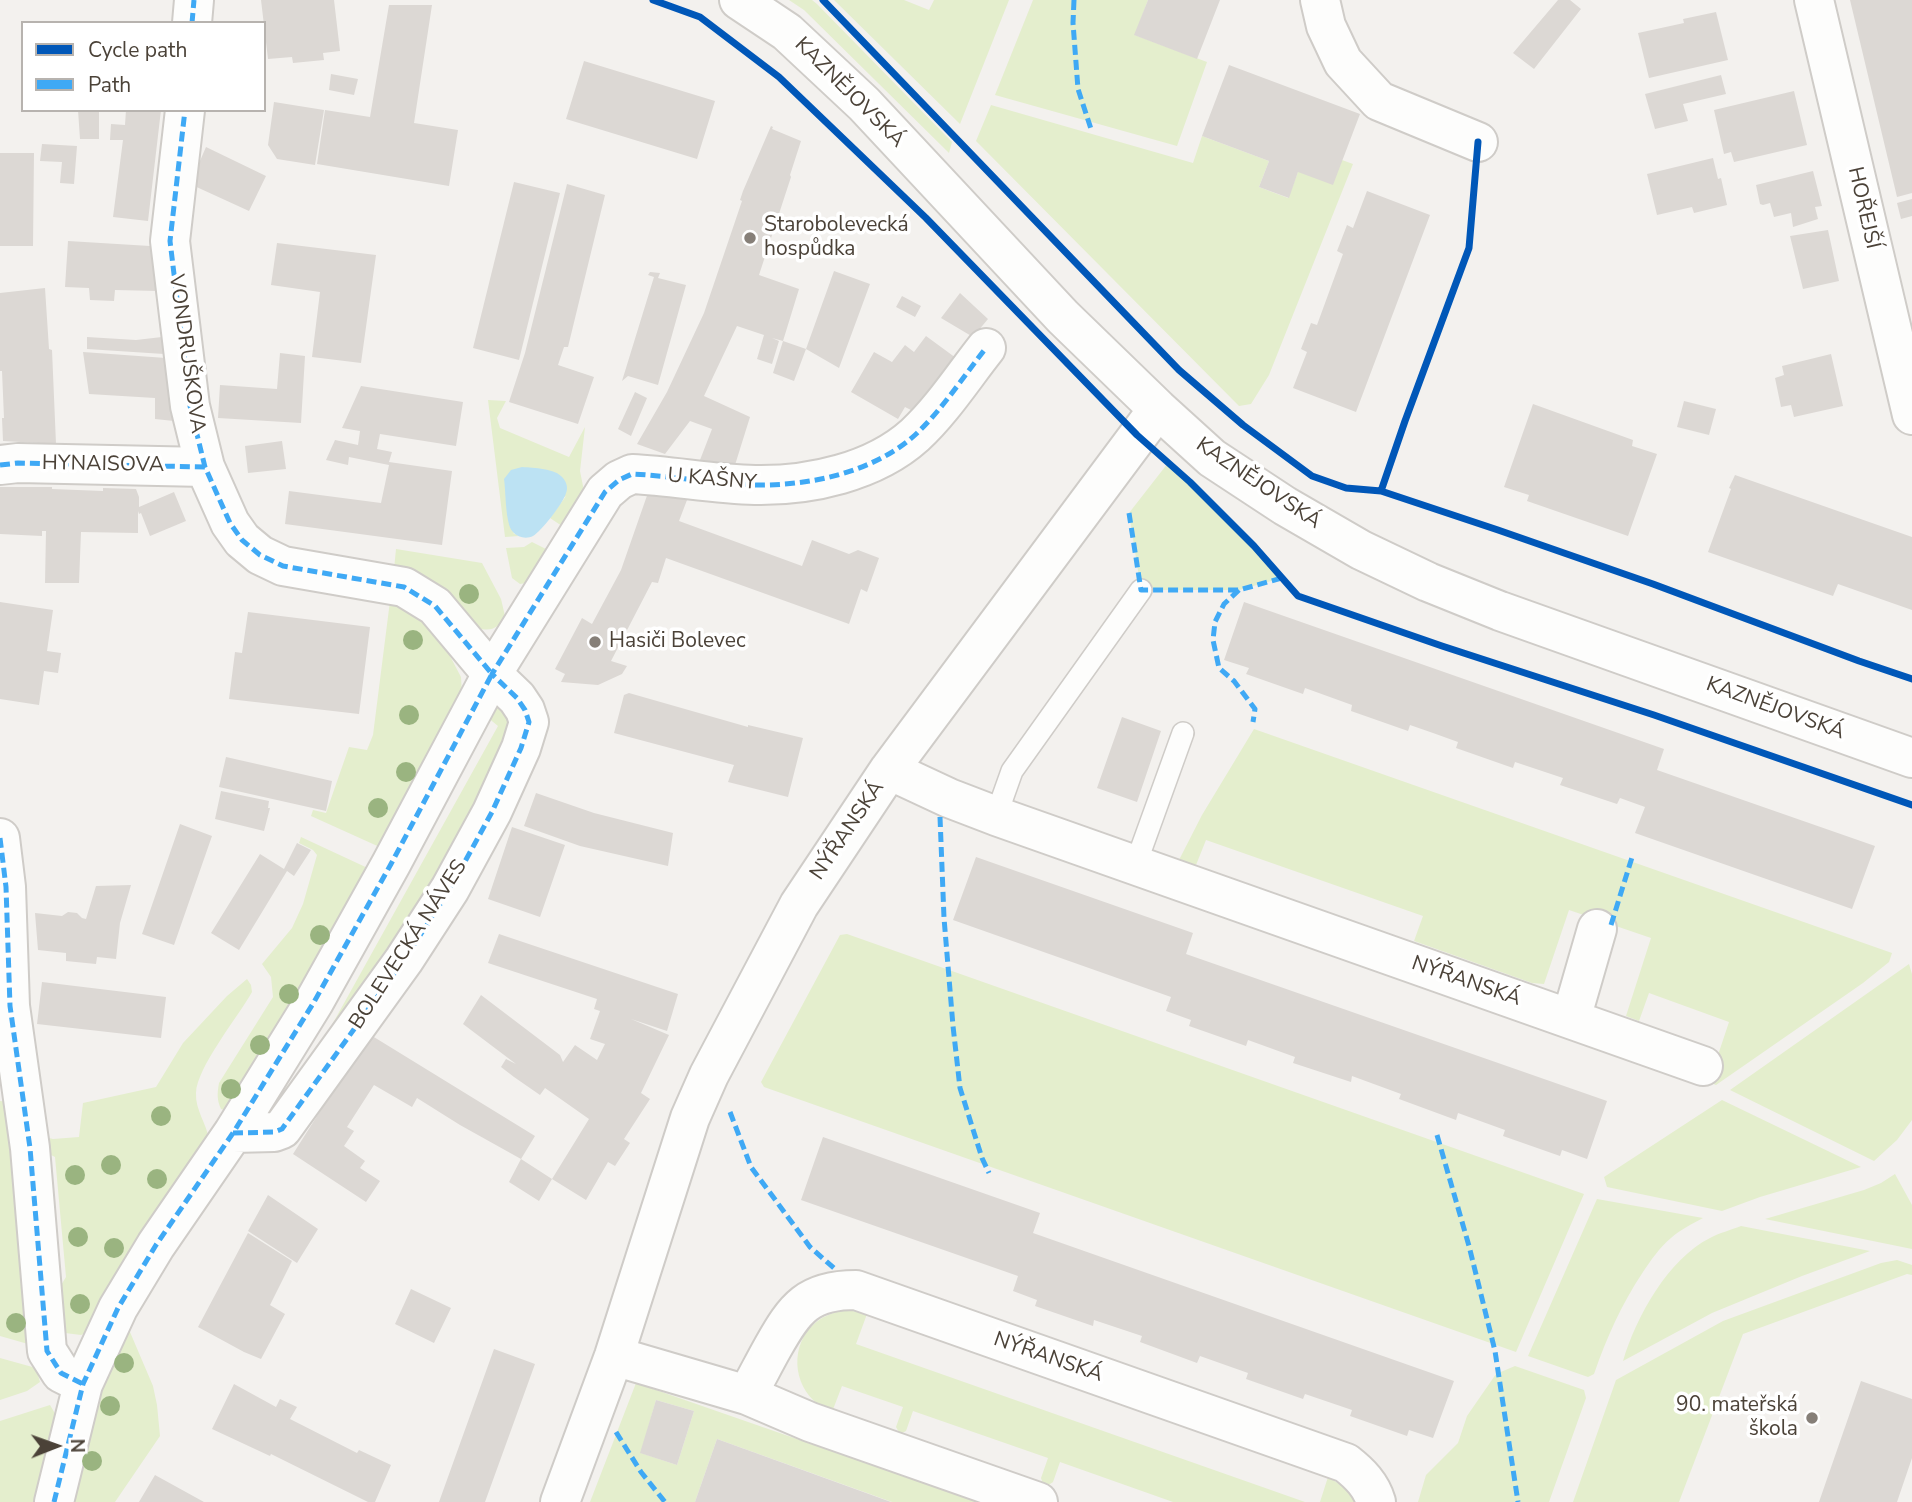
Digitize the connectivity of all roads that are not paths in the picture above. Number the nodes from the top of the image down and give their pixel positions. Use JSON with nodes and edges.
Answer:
{"nodes":[{"id":1,"x":194,"y":0,"type":"edge"},
{"id":2,"x":739,"y":0,"type":"edge"},
{"id":3,"x":1320,"y":0,"type":"edge"},
{"id":4,"x":1814,"y":0,"type":"edge"},
{"id":5,"x":192,"y":21,"type":"edge"},
{"id":6,"x":185,"y":112,"type":"edge"},
{"id":7,"x":1478,"y":142,"type":"dead end"},
{"id":8,"x":986,"y":348,"type":"dead end"},
{"id":9,"x":1158,"y":409,"type":"junction"},
{"id":10,"x":1912,"y":415,"type":"edge"},
{"id":11,"x":0,"y":465,"type":"edge"},
{"id":12,"x":205,"y":467,"type":"junction"},
{"id":13,"x":1141,"y":590,"type":"dead end"},
{"id":14,"x":492,"y":674,"type":"junction"},
{"id":15,"x":1183,"y":733,"type":"dead end"},
{"id":16,"x":1912,"y":758,"type":"edge"},
{"id":17,"x":889,"y":770,"type":"junction"},
{"id":18,"x":996,"y":816,"type":"junction"},
{"id":19,"x":0,"y":838,"type":"edge"},
{"id":20,"x":1135,"y":866,"type":"junction"},
{"id":21,"x":1597,"y":929,"type":"dead end"},
{"id":22,"x":1571,"y":1019,"type":"junction"},
{"id":23,"x":1703,"y":1066,"type":"dead end"},
{"id":24,"x":233,"y":1133,"type":"junction"},
{"id":25,"x":614,"y":1356,"type":"junction"},
{"id":26,"x":83,"y":1384,"type":"junction"},
{"id":27,"x":747,"y":1395,"type":"junction"},
{"id":28,"x":54,"y":1502,"type":"edge"},
{"id":29,"x":561,"y":1502,"type":"edge"},
{"id":30,"x":1038,"y":1502,"type":"edge"},
{"id":31,"x":1376,"y":1502,"type":"edge"}],
"edges":[{"from":1,"to":5,"type":"street"},
{"from":2,"to":9,"type":"street","name":"KAZNĚJOVSKÁ"},
{"from":3,"to":7,"type":"street"},
{"from":4,"to":10,"type":"street","name":"HOŘEJŠÍ"},
{"from":6,"to":12,"type":"street","name":"VONDRUŠKOVA"},
{"from":8,"to":14,"type":"street","name":"U KAŠNY"},
{"from":9,"to":16,"type":"street","name":"KAZNĚJOVSKÁ"},
{"from":9,"to":17,"type":"street","name":"NÝŘANSKÁ"},
{"from":11,"to":12,"type":"street","name":"HYNAISOVA"},
{"from":12,"to":14,"type":"street","name":"VONDRUŠKOVA"},
{"from":13,"to":18,"type":"lane"},
{"from":14,"to":24,"type":"street"},
{"from":14,"to":24,"type":"street","name":"BOLEVECKÁ NÁVES"},
{"from":15,"to":20,"type":"lane"},
{"from":17,"to":18,"type":"street","name":"NÝŘANSKÁ"},
{"from":17,"to":25,"type":"street","name":"NÝŘANSKÁ"},
{"from":18,"to":20,"type":"street","name":"NÝŘANSKÁ"},
{"from":19,"to":26,"type":"street"},
{"from":20,"to":22,"type":"street","name":"NÝŘANSKÁ"},
{"from":21,"to":22,"type":"street"},
{"from":22,"to":23,"type":"street","name":"NÝŘANSKÁ"},
{"from":24,"to":26,"type":"street"},
{"from":25,"to":27,"type":"street"},
{"from":25,"to":29,"type":"street","name":"NÝŘANSKÁ"},
{"from":26,"to":28,"type":"street"},
{"from":27,"to":30,"type":"street"},
{"from":27,"to":31,"type":"street","name":"NÝŘANSKÁ"}]}
